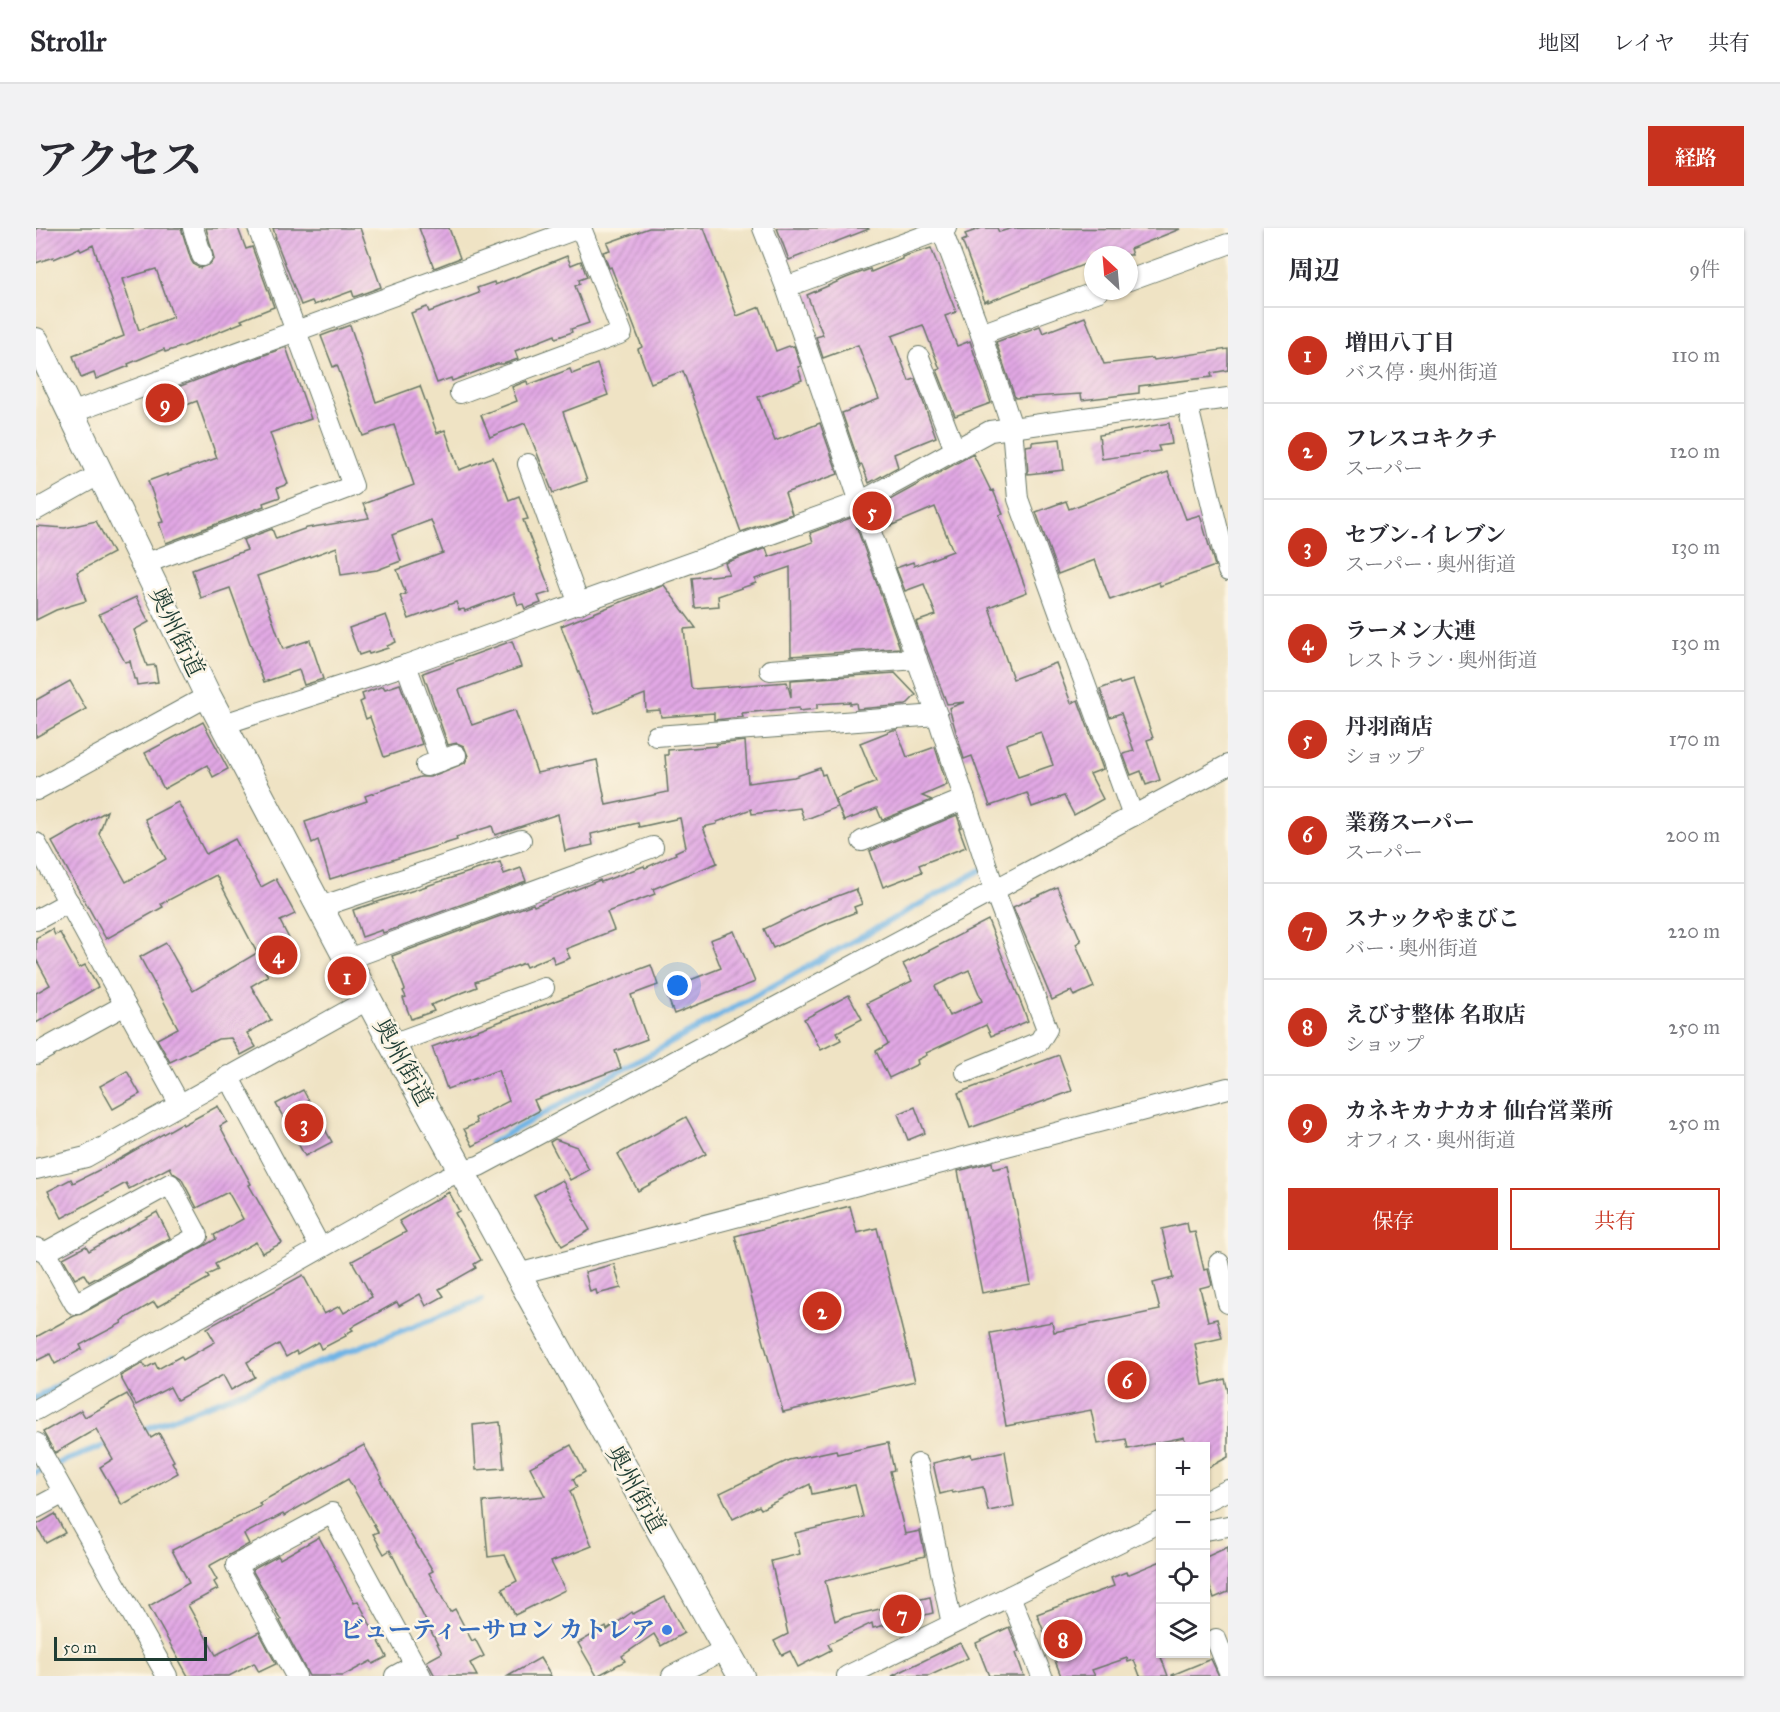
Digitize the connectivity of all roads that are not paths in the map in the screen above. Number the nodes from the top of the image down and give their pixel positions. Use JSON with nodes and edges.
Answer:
{"nodes":[{"id":1,"x":193,"y":228,"type":"edge"},
{"id":2,"x":258,"y":228,"type":"edge"},
{"id":3,"x":580,"y":228,"type":"edge"},
{"id":4,"x":763,"y":228,"type":"edge"},
{"id":5,"x":943,"y":229,"type":"edge"},
{"id":6,"x":1228,"y":244,"type":"edge"},
{"id":7,"x":202,"y":256,"type":"dead end"},
{"id":8,"x":1138,"y":277,"type":"edge"},
{"id":9,"x":786,"y":287,"type":"junction"},
{"id":10,"x":1084,"y":296,"type":"edge"},
{"id":11,"x":295,"y":331,"type":"junction"},
{"id":12,"x":981,"y":334,"type":"junction"},
{"id":13,"x":36,"y":341,"type":"edge"},
{"id":14,"x":919,"y":357,"type":"dead end"},
{"id":15,"x":460,"y":393,"type":"dead end"},
{"id":16,"x":1228,"y":398,"type":"edge"},
{"id":17,"x":1187,"y":404,"type":"junction"},
{"id":18,"x":71,"y":412,"type":"junction"},
{"id":19,"x":1012,"y":427,"type":"junction"},
{"id":20,"x":955,"y":450,"type":"junction"},
{"id":21,"x":528,"y":464,"type":"dead end"},
{"id":22,"x":100,"y":474,"type":"junction"},
{"id":23,"x":860,"y":502,"type":"junction"},
{"id":24,"x":36,"y":510,"type":"edge"},
{"id":25,"x":144,"y":564,"type":"junction"},
{"id":26,"x":1228,"y":571,"type":"edge"},
{"id":27,"x":579,"y":604,"type":"junction"},
{"id":28,"x":917,"y":659,"type":"junction"},
{"id":29,"x":406,"y":665,"type":"junction"},
{"id":30,"x":770,"y":670,"type":"dead end"},
{"id":31,"x":208,"y":696,"type":"junction"},
{"id":32,"x":937,"y":715,"type":"junction"},
{"id":33,"x":224,"y":724,"type":"junction"},
{"id":34,"x":656,"y":736,"type":"dead end"},
{"id":35,"x":441,"y":760,"type":"dead end"},
{"id":36,"x":1228,"y":765,"type":"edge"},
{"id":37,"x":36,"y":790,"type":"edge"},
{"id":38,"x":965,"y":800,"type":"junction"},
{"id":39,"x":1133,"y":816,"type":"junction"},
{"id":40,"x":521,"y":840,"type":"dead end"},
{"id":41,"x":862,"y":841,"type":"dead end"},
{"id":42,"x":36,"y":843,"type":"edge"},
{"id":43,"x":653,"y":847,"type":"dead end"},
{"id":44,"x":995,"y":890,"type":"junction"},
{"id":45,"x":69,"y":902,"type":"junction"},
{"id":46,"x":320,"y":907,"type":"junction"},
{"id":47,"x":36,"y":920,"type":"edge"},
{"id":48,"x":348,"y":959,"type":"junction"},
{"id":49,"x":544,"y":988,"type":"dead end"},
{"id":50,"x":369,"y":999,"type":"junction"},
{"id":51,"x":125,"y":1005,"type":"junction"},
{"id":52,"x":392,"y":1044,"type":"junction"},
{"id":53,"x":36,"y":1054,"type":"edge"},
{"id":54,"x":966,"y":1072,"type":"dead end"},
{"id":55,"x":228,"y":1076,"type":"junction"},
{"id":56,"x":1228,"y":1088,"type":"edge"},
{"id":57,"x":179,"y":1103,"type":"junction"},
{"id":58,"x":36,"y":1169,"type":"edge"},
{"id":59,"x":463,"y":1170,"type":"junction"},
{"id":60,"x":320,"y":1247,"type":"junction"},
{"id":61,"x":41,"y":1250,"type":"edge"},
{"id":62,"x":1219,"y":1263,"type":"dead end"},
{"id":63,"x":518,"y":1274,"type":"junction"},
{"id":64,"x":1228,"y":1303,"type":"edge"},
{"id":65,"x":36,"y":1410,"type":"edge"},
{"id":66,"x":44,"y":1458,"type":"edge"},
{"id":67,"x":918,"y":1464,"type":"dead end"},
{"id":68,"x":1228,"y":1490,"type":"edge"},
{"id":69,"x":64,"y":1493,"type":"junction"},
{"id":70,"x":1210,"y":1499,"type":"edge"},
{"id":71,"x":36,"y":1508,"type":"edge"},
{"id":72,"x":1156,"y":1524,"type":"edge"},
{"id":73,"x":1228,"y":1526,"type":"edge"},
{"id":74,"x":1210,"y":1529,"type":"edge"},
{"id":75,"x":1156,"y":1538,"type":"edge"},
{"id":76,"x":1118,"y":1542,"type":"junction"},
{"id":77,"x":1010,"y":1596,"type":"junction"},
{"id":78,"x":952,"y":1624,"type":"junction"},
{"id":79,"x":1216,"y":1639,"type":"dead end"},
{"id":80,"x":726,"y":1649,"type":"junction"},
{"id":81,"x":1228,"y":1669,"type":"edge"},
{"id":82,"x":418,"y":1670,"type":"edge"},
{"id":83,"x":167,"y":1676,"type":"edge"},
{"id":84,"x":296,"y":1676,"type":"edge"},
{"id":85,"x":395,"y":1676,"type":"edge"},
{"id":86,"x":672,"y":1676,"type":"edge"},
{"id":87,"x":741,"y":1676,"type":"edge"},
{"id":88,"x":847,"y":1676,"type":"edge"},
{"id":89,"x":1042,"y":1676,"type":"edge"}],
"edges":[{"from":1,"to":7,"type":"street"},
{"from":2,"to":11,"type":"street"},
{"from":3,"to":11,"type":"street"},
{"from":3,"to":15,"type":"street"},
{"from":4,"to":9,"type":"street"},
{"from":5,"to":9,"type":"street"},
{"from":5,"to":12,"type":"street"},
{"from":6,"to":8,"type":"street"},
{"from":9,"to":23,"type":"street"},
{"from":10,"to":12,"type":"street"},
{"from":11,"to":18,"type":"street"},
{"from":11,"to":25,"type":"street"},
{"from":12,"to":19,"type":"street"},
{"from":13,"to":18,"type":"main road","name":"奥州街道"},
{"from":14,"to":20,"type":"street"},
{"from":16,"to":17,"type":"street"},
{"from":17,"to":19,"type":"street"},
{"from":17,"to":26,"type":"street"},
{"from":18,"to":22,"type":"main road","name":"奥州街道"},
{"from":19,"to":20,"type":"street"},
{"from":19,"to":39,"type":"street"},
{"from":20,"to":23,"type":"street"},
{"from":21,"to":27,"type":"street"},
{"from":22,"to":24,"type":"street"},
{"from":22,"to":25,"type":"main road","name":"奥州街道"},
{"from":23,"to":27,"type":"street"},
{"from":23,"to":28,"type":"street"},
{"from":25,"to":31,"type":"main road","name":"奥州街道"},
{"from":27,"to":29,"type":"street"},
{"from":28,"to":30,"type":"street"},
{"from":28,"to":32,"type":"street"},
{"from":29,"to":33,"type":"street"},
{"from":29,"to":35,"type":"street"},
{"from":31,"to":33,"type":"main road","name":"奥州街道"},
{"from":31,"to":37,"type":"street"},
{"from":32,"to":34,"type":"street"},
{"from":32,"to":38,"type":"street"},
{"from":33,"to":46,"type":"main road","name":"奥州街道"},
{"from":36,"to":39,"type":"street"},
{"from":38,"to":41,"type":"street"},
{"from":38,"to":44,"type":"street"},
{"from":39,"to":44,"type":"street"},
{"from":40,"to":46,"type":"street"},
{"from":42,"to":45,"type":"street"},
{"from":43,"to":48,"type":"street"},
{"from":44,"to":54,"type":"street"},
{"from":44,"to":59,"type":"street"},
{"from":45,"to":47,"type":"street"},
{"from":45,"to":51,"type":"street"},
{"from":46,"to":48,"type":"main road","name":"奥州街道"},
{"from":48,"to":50,"type":"main road","name":"奥州街道"},
{"from":49,"to":52,"type":"street"},
{"from":50,"to":52,"type":"main road","name":"奥州街道"},
{"from":50,"to":55,"type":"street"},
{"from":51,"to":53,"type":"street"},
{"from":51,"to":57,"type":"street"},
{"from":52,"to":59,"type":"main road","name":"奥州街道"},
{"from":55,"to":57,"type":"street"},
{"from":55,"to":60,"type":"street"},
{"from":56,"to":63,"type":"street"},
{"from":57,"to":58,"type":"street"},
{"from":59,"to":60,"type":"street"},
{"from":59,"to":63,"type":"main road","name":"奥州街道"},
{"from":60,"to":65,"type":"street"},
{"from":61,"to":61,"type":"street"},
{"from":62,"to":64,"type":"street"},
{"from":63,"to":80,"type":"main road","name":"奥州街道"},
{"from":66,"to":69,"type":"street"},
{"from":67,"to":78,"type":"street"},
{"from":68,"to":70,"type":"street"},
{"from":69,"to":71,"type":"street"},
{"from":69,"to":83,"type":"street"},
{"from":72,"to":76,"type":"street"},
{"from":73,"to":74,"type":"street"},
{"from":75,"to":76,"type":"street"},
{"from":76,"to":77,"type":"street"},
{"from":77,"to":78,"type":"street"},
{"from":77,"to":89,"type":"street"},
{"from":78,"to":88,"type":"street"},
{"from":79,"to":81,"type":"street"},
{"from":80,"to":86,"type":"street"},
{"from":80,"to":87,"type":"main road","name":"奥州街道"},
{"from":82,"to":84,"type":"street"},
{"from":82,"to":85,"type":"street"}]}
